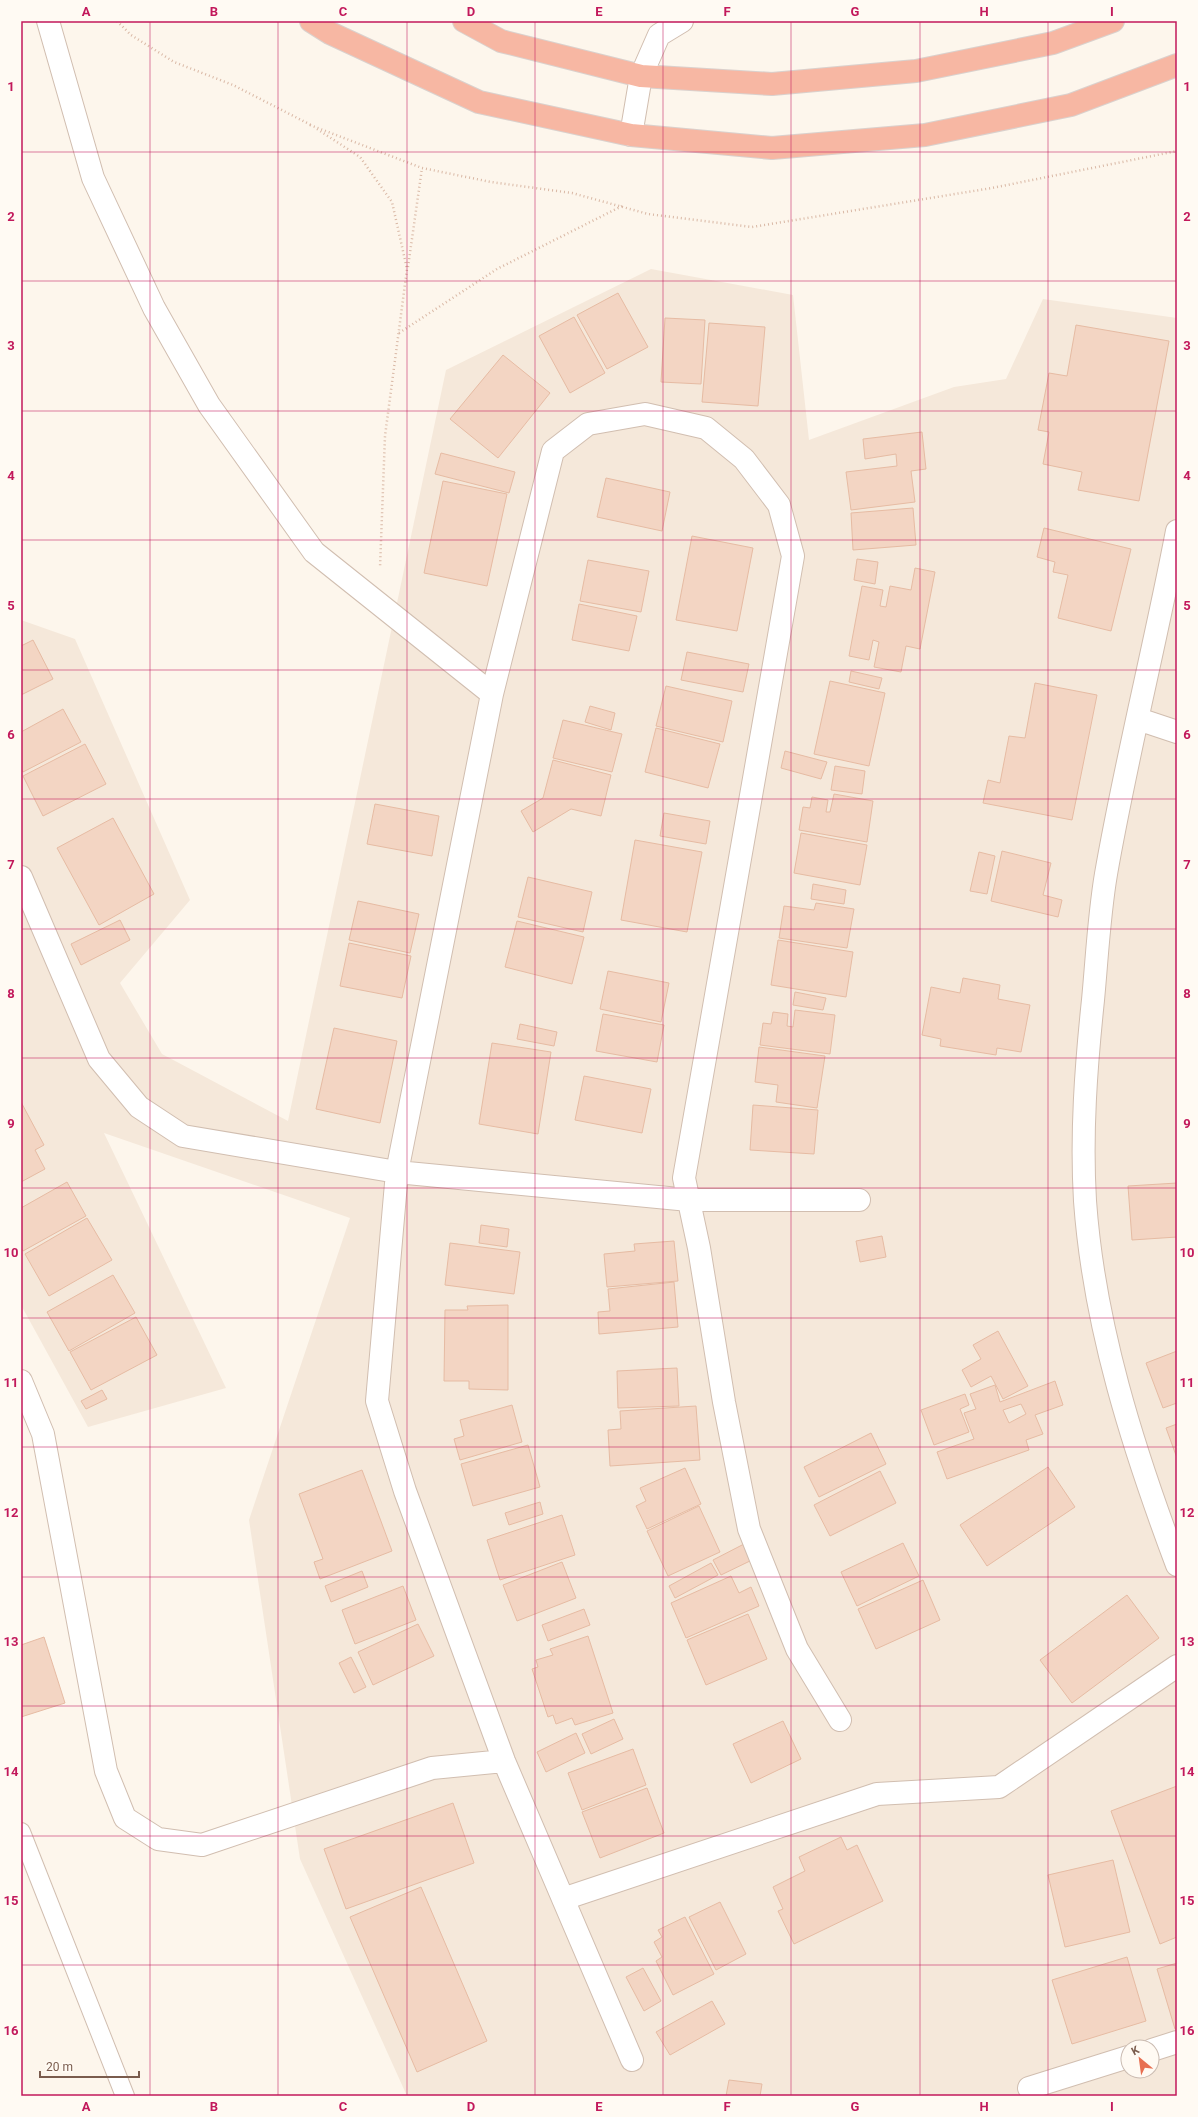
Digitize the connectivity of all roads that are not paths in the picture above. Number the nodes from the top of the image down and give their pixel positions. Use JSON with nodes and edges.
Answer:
{"nodes":[{"id":1,"x":48,"y":21,"type":"edge"},
{"id":2,"x":311,"y":21,"type":"edge"},
{"id":3,"x":464,"y":21,"type":"edge"},
{"id":4,"x":682,"y":21,"type":"edge"},
{"id":5,"x":1113,"y":21,"type":"edge"},
{"id":6,"x":654,"y":28,"type":"edge"},
{"id":7,"x":1177,"y":65,"type":"edge"},
{"id":8,"x":641,"y":76,"type":"junction"},
{"id":9,"x":631,"y":135,"type":"junction"},
{"id":10,"x":1177,"y":531,"type":"edge"},
{"id":11,"x":492,"y":694,"type":"junction"},
{"id":12,"x":1138,"y":719,"type":"junction"},
{"id":13,"x":1177,"y":732,"type":"edge"},
{"id":14,"x":21,"y":877,"type":"edge"},
{"id":15,"x":397,"y":1172,"type":"junction"},
{"id":16,"x":689,"y":1200,"type":"junction"},
{"id":17,"x":858,"y":1200,"type":"dead end"},
{"id":18,"x":21,"y":1380,"type":"edge"},
{"id":19,"x":1177,"y":1564,"type":"edge"},
{"id":20,"x":1177,"y":1666,"type":"edge"},
{"id":21,"x":840,"y":1720,"type":"dead end"},
{"id":22,"x":504,"y":1761,"type":"junction"},
{"id":23,"x":21,"y":1832,"type":"edge"},
{"id":24,"x":563,"y":1899,"type":"junction"},
{"id":25,"x":1177,"y":2042,"type":"edge"},
{"id":26,"x":1160,"y":2047,"type":"edge"},
{"id":27,"x":632,"y":2060,"type":"dead end"},
{"id":28,"x":1120,"y":2060,"type":"edge"},
{"id":29,"x":1029,"y":2088,"type":"dead end"},
{"id":30,"x":125,"y":2096,"type":"edge"}],
"edges":[{"from":1,"to":11,"type":"street"},
{"from":2,"to":9,"type":"highway"},
{"from":3,"to":8,"type":"highway"},
{"from":4,"to":6,"type":"street"},
{"from":5,"to":8,"type":"highway"},
{"from":6,"to":8,"type":"street"},
{"from":7,"to":9,"type":"highway"},
{"from":8,"to":9,"type":"street"},
{"from":10,"to":12,"type":"street"},
{"from":11,"to":15,"type":"street"},
{"from":11,"to":16,"type":"street"},
{"from":12,"to":13,"type":"street"},
{"from":12,"to":19,"type":"street"},
{"from":14,"to":15,"type":"street"},
{"from":15,"to":16,"type":"street"},
{"from":15,"to":22,"type":"street"},
{"from":16,"to":17,"type":"street"},
{"from":16,"to":21,"type":"street"},
{"from":18,"to":22,"type":"street"},
{"from":20,"to":24,"type":"street"},
{"from":22,"to":24,"type":"street"},
{"from":23,"to":30,"type":"lane"},
{"from":24,"to":27,"type":"street"},
{"from":25,"to":26,"type":"street"},
{"from":28,"to":29,"type":"street"}]}
